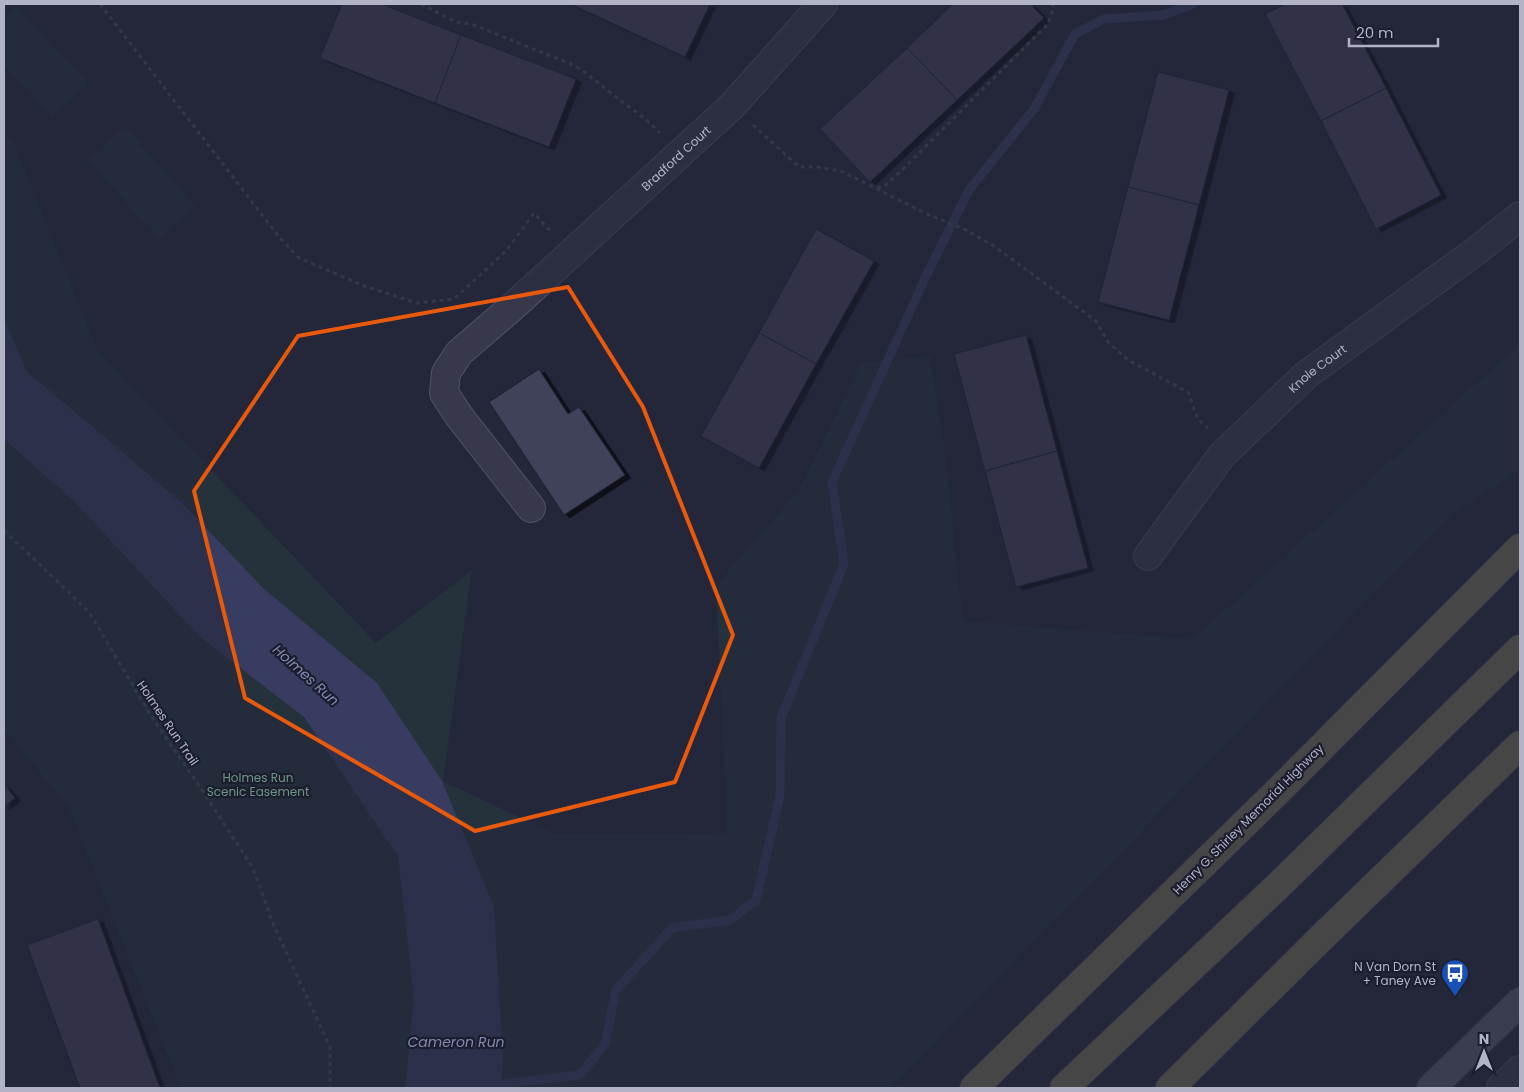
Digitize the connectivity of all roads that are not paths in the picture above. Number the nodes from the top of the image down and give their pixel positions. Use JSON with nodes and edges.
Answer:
{"nodes":[{"id":1,"x":823,"y":4,"type":"edge"},
{"id":2,"x":1520,"y":216,"type":"edge"},
{"id":3,"x":531,"y":508,"type":"dead end"},
{"id":4,"x":1520,"y":548,"type":"edge"},
{"id":5,"x":1148,"y":556,"type":"dead end"},
{"id":6,"x":1520,"y":649,"type":"edge"},
{"id":7,"x":1520,"y":745,"type":"edge"},
{"id":8,"x":1520,"y":1002,"type":"edge"},
{"id":9,"x":1520,"y":1070,"type":"edge"},
{"id":10,"x":974,"y":1088,"type":"edge"},
{"id":11,"x":1064,"y":1088,"type":"edge"},
{"id":12,"x":1170,"y":1088,"type":"edge"},
{"id":13,"x":1431,"y":1088,"type":"edge"},
{"id":14,"x":1501,"y":1088,"type":"edge"}],
"edges":[{"from":1,"to":3,"type":"street","name":"Bradford Court"},
{"from":2,"to":5,"type":"street","name":"Knole Court"},
{"from":4,"to":10,"type":"highway","name":"Henry G. Shirley Memorial Highway"},
{"from":6,"to":11,"type":"highway"},
{"from":7,"to":12,"type":"highway"},
{"from":8,"to":13,"type":"main road"},
{"from":9,"to":14,"type":"street"}]}
